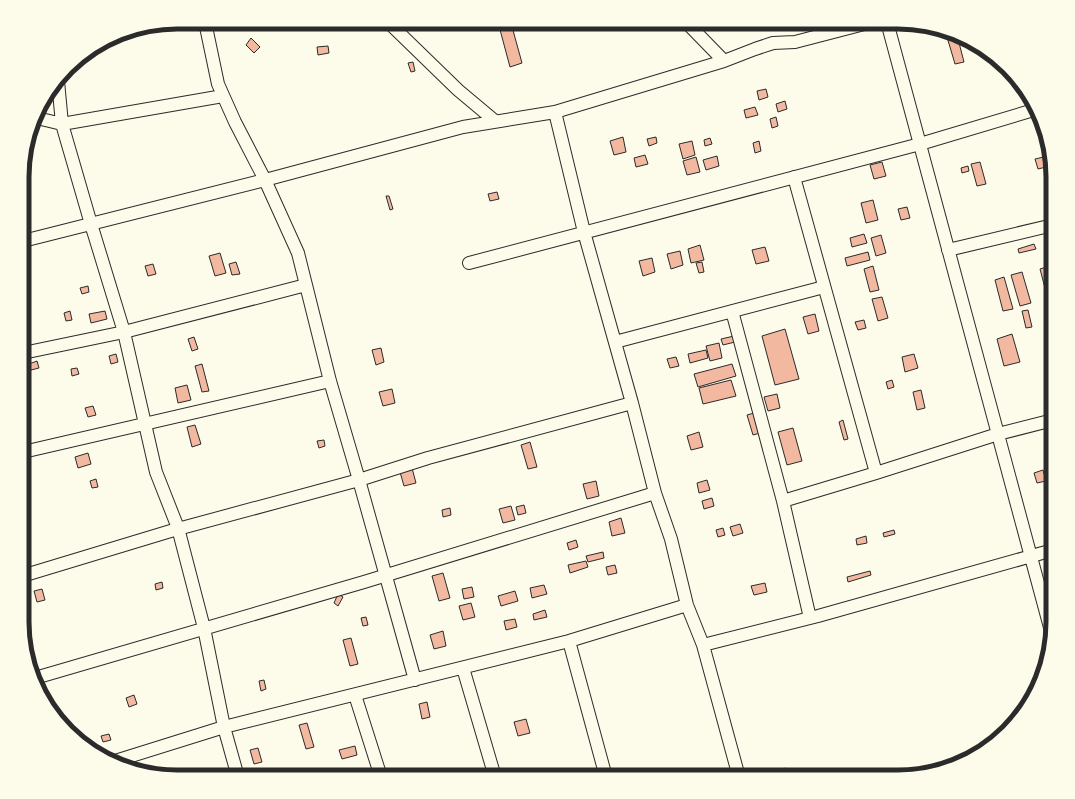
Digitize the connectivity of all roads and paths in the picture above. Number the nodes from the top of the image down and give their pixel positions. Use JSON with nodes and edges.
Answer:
{"nodes":[{"id":1,"x":206,"y":29,"type":"edge"},
{"id":2,"x":395,"y":29,"type":"edge"},
{"id":3,"x":693,"y":29,"type":"edge"},
{"id":4,"x":844,"y":29,"type":"edge"},
{"id":5,"x":889,"y":29,"type":"edge"},
{"id":6,"x":724,"y":61,"type":"junction"},
{"id":7,"x":59,"y":89,"type":"edge"},
{"id":8,"x":223,"y":96,"type":"junction"},
{"id":9,"x":1030,"y":111,"type":"edge"},
{"id":10,"x":555,"y":112,"type":"junction"},
{"id":11,"x":41,"y":119,"type":"edge"},
{"id":12,"x":495,"y":121,"type":"junction"},
{"id":13,"x":62,"y":124,"type":"junction"},
{"id":14,"x":920,"y":144,"type":"junction"},
{"id":15,"x":794,"y":177,"type":"junction"},
{"id":16,"x":265,"y":180,"type":"junction"},
{"id":17,"x":91,"y":224,"type":"junction"},
{"id":18,"x":1046,"y":227,"type":"edge"},
{"id":19,"x":584,"y":232,"type":"junction"},
{"id":20,"x":29,"y":240,"type":"edge"},
{"id":21,"x":948,"y":250,"type":"junction"},
{"id":22,"x":469,"y":263,"type":"dead end"},
{"id":23,"x":306,"y":285,"type":"junction"},
{"id":24,"x":824,"y":287,"type":"junction"},
{"id":25,"x":732,"y":311,"type":"junction"},
{"id":26,"x":124,"y":332,"type":"junction"},
{"id":27,"x":615,"y":342,"type":"junction"},
{"id":28,"x":29,"y":352,"type":"edge"},
{"id":29,"x":330,"y":381,"type":"junction"},
{"id":30,"x":632,"y":403,"type":"junction"},
{"id":31,"x":1046,"y":422,"type":"edge"},
{"id":32,"x":145,"y":425,"type":"junction"},
{"id":33,"x":998,"y":434,"type":"junction"},
{"id":34,"x":29,"y":451,"type":"edge"},
{"id":35,"x":876,"y":473,"type":"junction"},
{"id":36,"x":359,"y":480,"type":"junction"},
{"id":37,"x":656,"y":493,"type":"junction"},
{"id":38,"x":783,"y":501,"type":"junction"},
{"id":39,"x":178,"y":528,"type":"junction"},
{"id":40,"x":1046,"y":552,"type":"edge"},
{"id":41,"x":1031,"y":556,"type":"junction"},
{"id":42,"x":29,"y":574,"type":"edge"},
{"id":43,"x":385,"y":575,"type":"junction"},
{"id":44,"x":688,"y":605,"type":"junction"},
{"id":45,"x":1046,"y":612,"type":"edge"},
{"id":46,"x":810,"y":618,"type":"junction"},
{"id":47,"x":204,"y":628,"type":"junction"},
{"id":48,"x":569,"y":641,"type":"junction"},
{"id":49,"x":703,"y":645,"type":"junction"},
{"id":50,"x":463,"y":668,"type":"junction"},
{"id":51,"x":39,"y":677,"type":"edge"},
{"id":52,"x":415,"y":680,"type":"junction"},
{"id":53,"x":355,"y":695,"type":"junction"},
{"id":54,"x":224,"y":727,"type":"junction"},
{"id":55,"x":121,"y":759,"type":"edge"},
{"id":56,"x":236,"y":770,"type":"edge"},
{"id":57,"x":379,"y":770,"type":"edge"},
{"id":58,"x":493,"y":770,"type":"edge"},
{"id":59,"x":604,"y":770,"type":"edge"},
{"id":60,"x":737,"y":770,"type":"edge"}],
"edges":[{"from":1,"to":8,"type":"street"},
{"from":2,"to":12,"type":"street"},
{"from":3,"to":6,"type":"street"},
{"from":4,"to":6,"type":"street"},
{"from":5,"to":14,"type":"street"},
{"from":6,"to":10,"type":"street"},
{"from":7,"to":13,"type":"street"},
{"from":8,"to":13,"type":"street"},
{"from":8,"to":16,"type":"street"},
{"from":9,"to":14,"type":"street"},
{"from":10,"to":12,"type":"street"},
{"from":10,"to":19,"type":"street"},
{"from":11,"to":13,"type":"street"},
{"from":12,"to":16,"type":"street"},
{"from":13,"to":17,"type":"street"},
{"from":14,"to":15,"type":"street"},
{"from":14,"to":21,"type":"street"},
{"from":15,"to":19,"type":"street"},
{"from":15,"to":24,"type":"street"},
{"from":16,"to":17,"type":"street"},
{"from":16,"to":23,"type":"street"},
{"from":17,"to":20,"type":"street"},
{"from":17,"to":26,"type":"street"},
{"from":18,"to":21,"type":"street"},
{"from":19,"to":22,"type":"street"},
{"from":19,"to":27,"type":"street"},
{"from":21,"to":33,"type":"street"},
{"from":23,"to":26,"type":"street"},
{"from":23,"to":29,"type":"street"},
{"from":24,"to":25,"type":"street"},
{"from":24,"to":35,"type":"street"},
{"from":25,"to":27,"type":"street"},
{"from":25,"to":38,"type":"street"},
{"from":26,"to":28,"type":"street"},
{"from":26,"to":32,"type":"street"},
{"from":27,"to":30,"type":"street"},
{"from":29,"to":32,"type":"street"},
{"from":29,"to":36,"type":"street"},
{"from":30,"to":36,"type":"street"},
{"from":30,"to":37,"type":"street"},
{"from":31,"to":33,"type":"street"},
{"from":32,"to":34,"type":"street"},
{"from":32,"to":39,"type":"street"},
{"from":33,"to":35,"type":"street"},
{"from":33,"to":41,"type":"street"},
{"from":35,"to":38,"type":"street"},
{"from":36,"to":39,"type":"street"},
{"from":36,"to":43,"type":"street"},
{"from":37,"to":43,"type":"street"},
{"from":37,"to":44,"type":"street"},
{"from":38,"to":46,"type":"street"},
{"from":39,"to":42,"type":"street"},
{"from":39,"to":47,"type":"street"},
{"from":40,"to":41,"type":"street"},
{"from":41,"to":45,"type":"street"},
{"from":41,"to":46,"type":"street"},
{"from":43,"to":47,"type":"street"},
{"from":43,"to":52,"type":"street"},
{"from":44,"to":48,"type":"street"},
{"from":44,"to":49,"type":"street"},
{"from":46,"to":49,"type":"street"},
{"from":47,"to":51,"type":"street"},
{"from":47,"to":54,"type":"street"},
{"from":48,"to":50,"type":"street"},
{"from":48,"to":59,"type":"street"},
{"from":49,"to":60,"type":"street"},
{"from":50,"to":52,"type":"street"},
{"from":50,"to":58,"type":"street"},
{"from":52,"to":53,"type":"street"},
{"from":53,"to":54,"type":"street"},
{"from":53,"to":57,"type":"street"},
{"from":54,"to":55,"type":"street"},
{"from":54,"to":56,"type":"street"}]}
